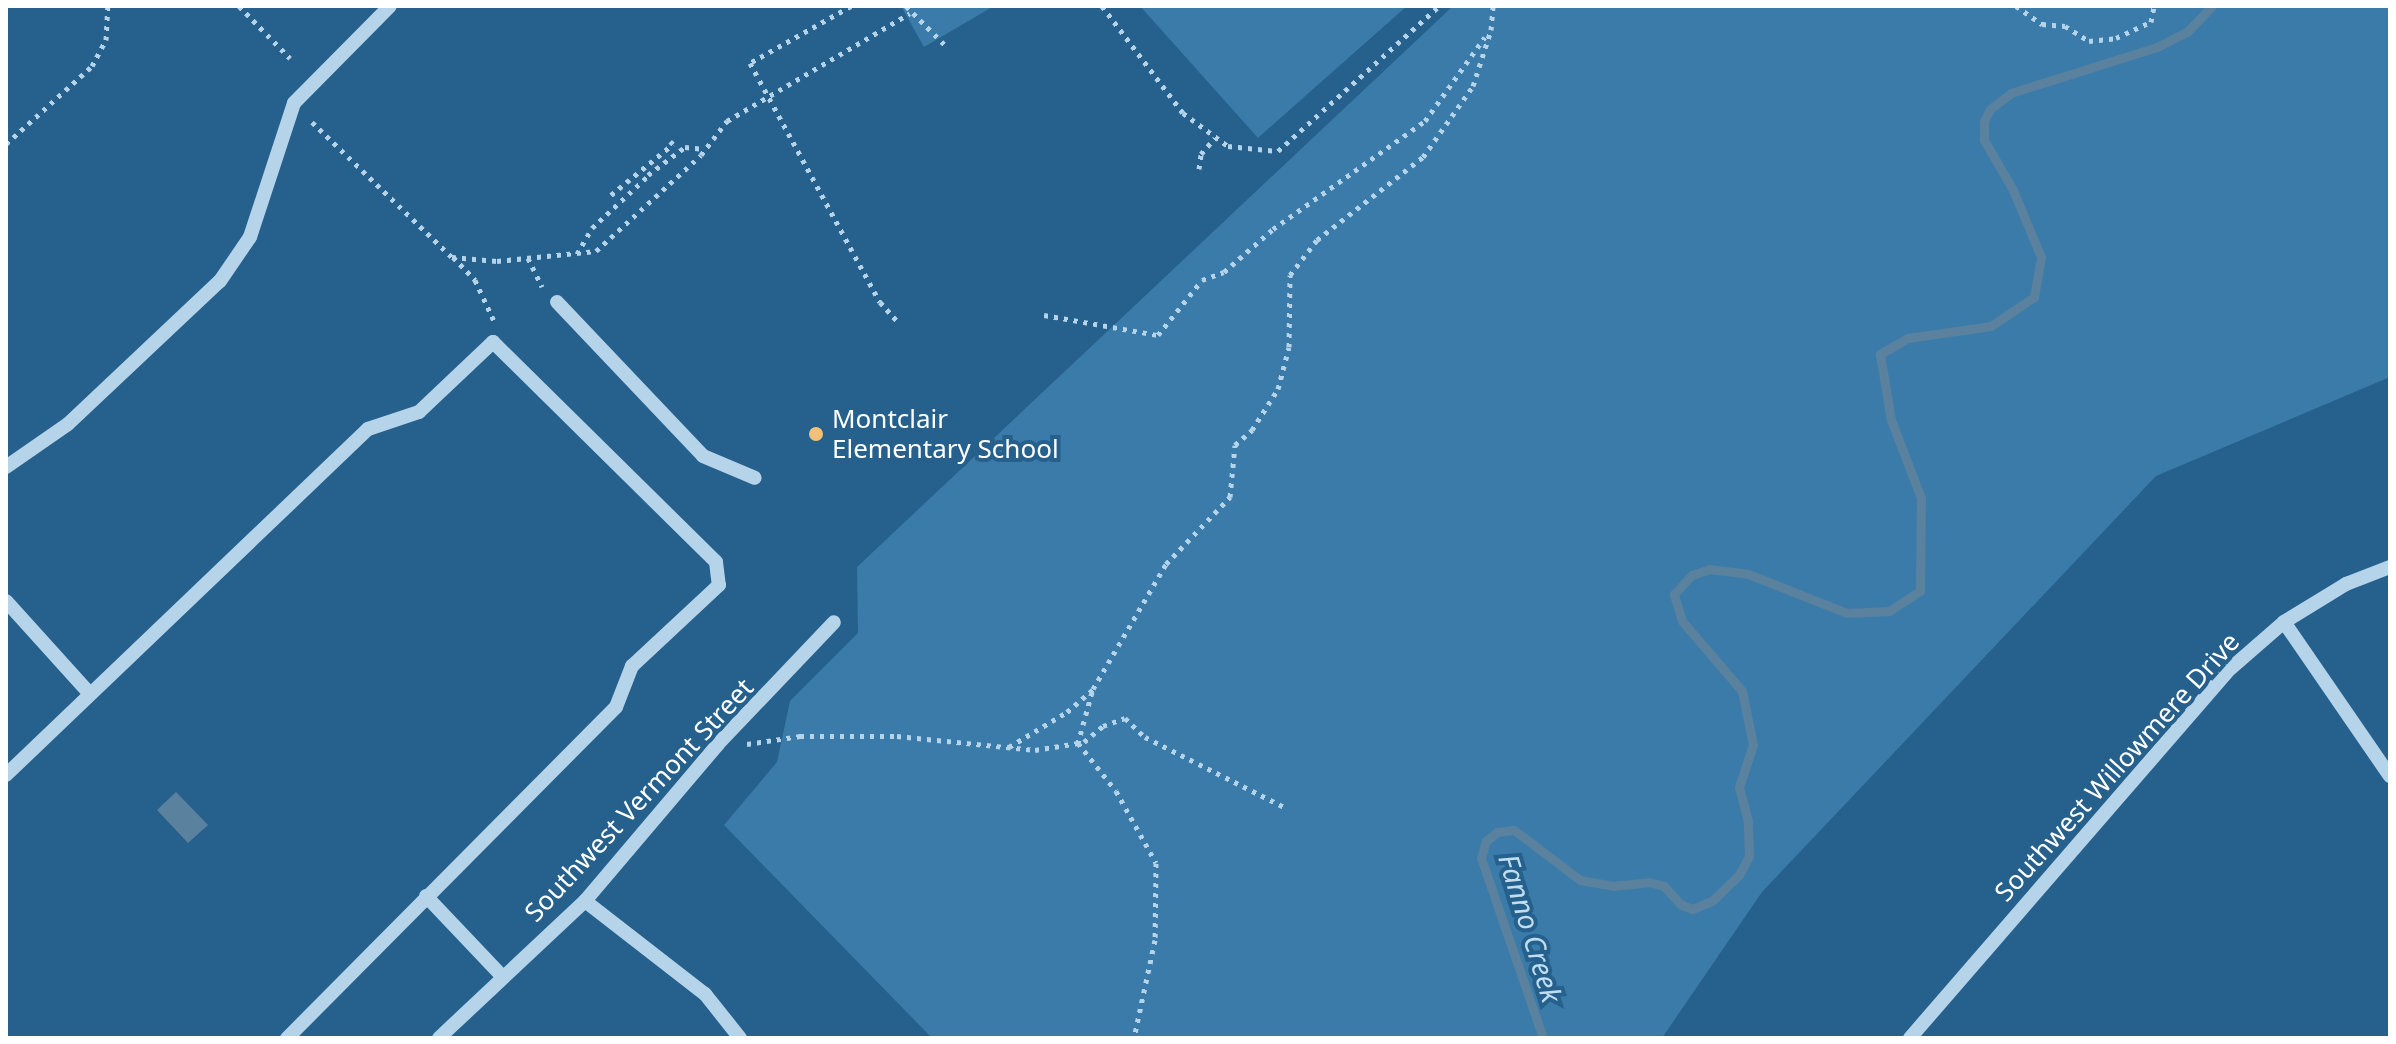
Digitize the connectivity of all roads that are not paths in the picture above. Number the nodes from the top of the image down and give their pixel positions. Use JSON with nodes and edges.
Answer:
{"nodes":[{"id":1,"x":390,"y":6,"type":"edge"},
{"id":2,"x":557,"y":302,"type":"road end"},
{"id":3,"x":6,"y":467,"type":"edge"},
{"id":4,"x":755,"y":478,"type":"dead end"},
{"id":5,"x":2390,"y":567,"type":"edge"},
{"id":6,"x":6,"y":601,"type":"edge"},
{"id":7,"x":834,"y":622,"type":"dead end"},
{"id":8,"x":2284,"y":622,"type":"junction"},
{"id":9,"x":89,"y":693,"type":"junction"},
{"id":10,"x":6,"y":775,"type":"edge"},
{"id":11,"x":2390,"y":776,"type":"edge"},
{"id":12,"x":426,"y":896,"type":"junction"},
{"id":13,"x":585,"y":901,"type":"junction"},
{"id":14,"x":503,"y":977,"type":"junction"},
{"id":15,"x":287,"y":1038,"type":"edge"},
{"id":16,"x":439,"y":1038,"type":"edge"},
{"id":17,"x":740,"y":1038,"type":"edge"},
{"id":18,"x":1910,"y":1038,"type":"edge"}],
"edges":[{"from":1,"to":3,"type":"street"},
{"from":2,"to":4,"type":"street"},
{"from":5,"to":8,"type":"street","name":"Southwest Willowmere Drive"},
{"from":6,"to":9,"type":"street"},
{"from":7,"to":13,"type":"street","name":"Southwest Vermont Street"},
{"from":8,"to":11,"type":"street"},
{"from":8,"to":18,"type":"street","name":"Southwest Willowmere Drive"},
{"from":9,"to":10,"type":"street"},
{"from":9,"to":12,"type":"street"},
{"from":12,"to":14,"type":"street"},
{"from":12,"to":15,"type":"street"},
{"from":13,"to":14,"type":"street","name":"Southwest Vermont Street"},
{"from":13,"to":17,"type":"street"},
{"from":14,"to":16,"type":"street","name":"Southwest Vermont Street"}]}
